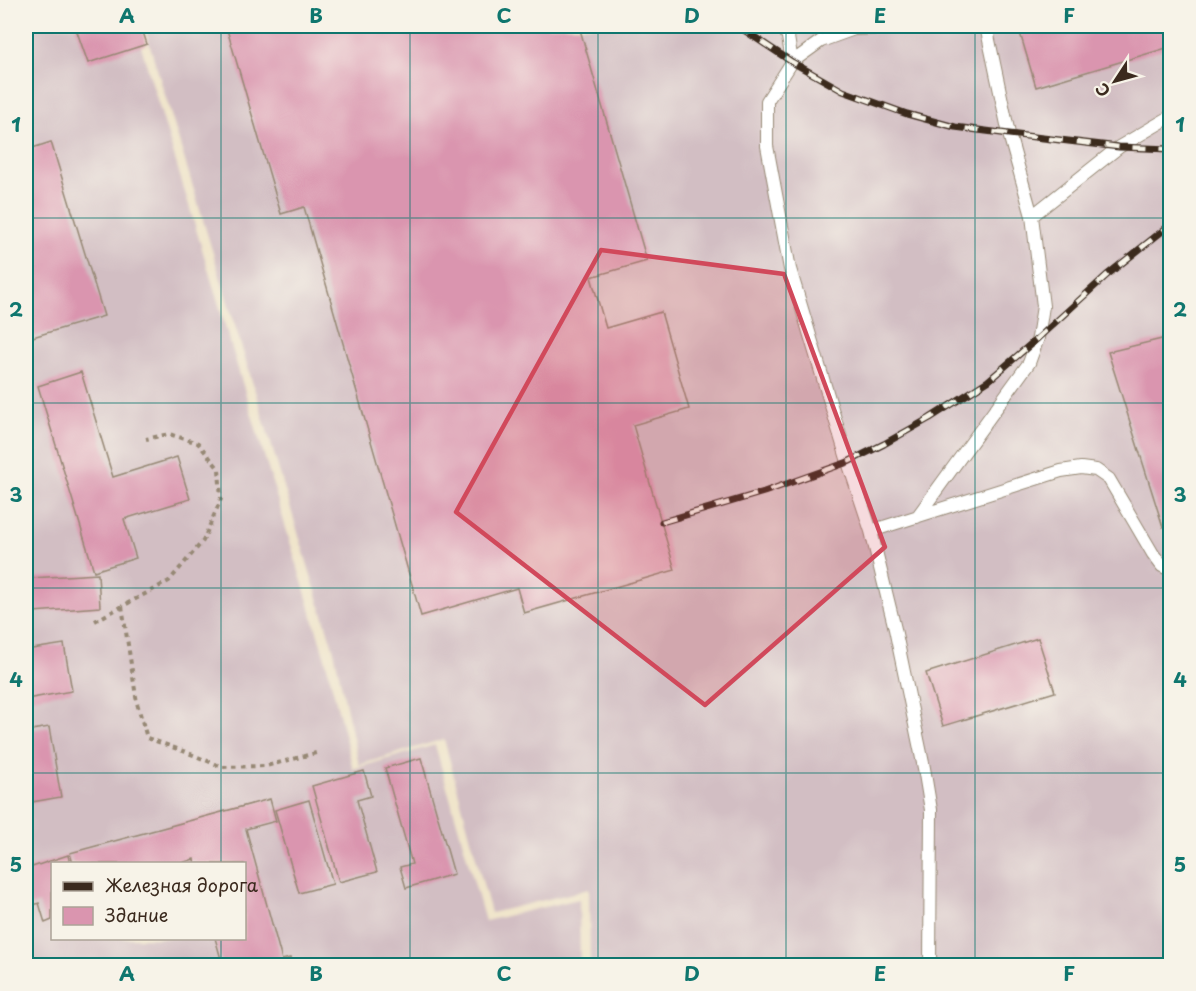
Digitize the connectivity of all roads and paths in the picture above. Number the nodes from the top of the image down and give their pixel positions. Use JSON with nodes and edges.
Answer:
{"nodes":[{"id":1,"x":783,"y":26,"type":"edge"},
{"id":2,"x":942,"y":26,"type":"edge"},
{"id":3,"x":986,"y":26,"type":"edge"},
{"id":4,"x":792,"y":62,"type":"junction"},
{"id":5,"x":1170,"y":117,"type":"edge"},
{"id":6,"x":1032,"y":216,"type":"junction"},
{"id":7,"x":146,"y":439,"type":"dead end"},
{"id":8,"x":917,"y":517,"type":"junction"},
{"id":9,"x":871,"y":531,"type":"junction"},
{"id":10,"x":1170,"y":570,"type":"edge"},
{"id":11,"x":122,"y":606,"type":"junction"},
{"id":12,"x":95,"y":621,"type":"dead end"},
{"id":13,"x":316,"y":753,"type":"dead end"},
{"id":14,"x":930,"y":966,"type":"edge"}],
"edges":[{"from":1,"to":4,"type":"lane"},
{"from":2,"to":4,"type":"lane"},
{"from":3,"to":6,"type":"lane"},
{"from":4,"to":9,"type":"lane"},
{"from":5,"to":6,"type":"lane"},
{"from":6,"to":8,"type":"lane"},
{"from":7,"to":11,"type":"path"},
{"from":8,"to":9,"type":"lane"},
{"from":8,"to":10,"type":"lane"},
{"from":9,"to":14,"type":"lane"},
{"from":11,"to":12,"type":"path"},
{"from":11,"to":13,"type":"path"}]}
